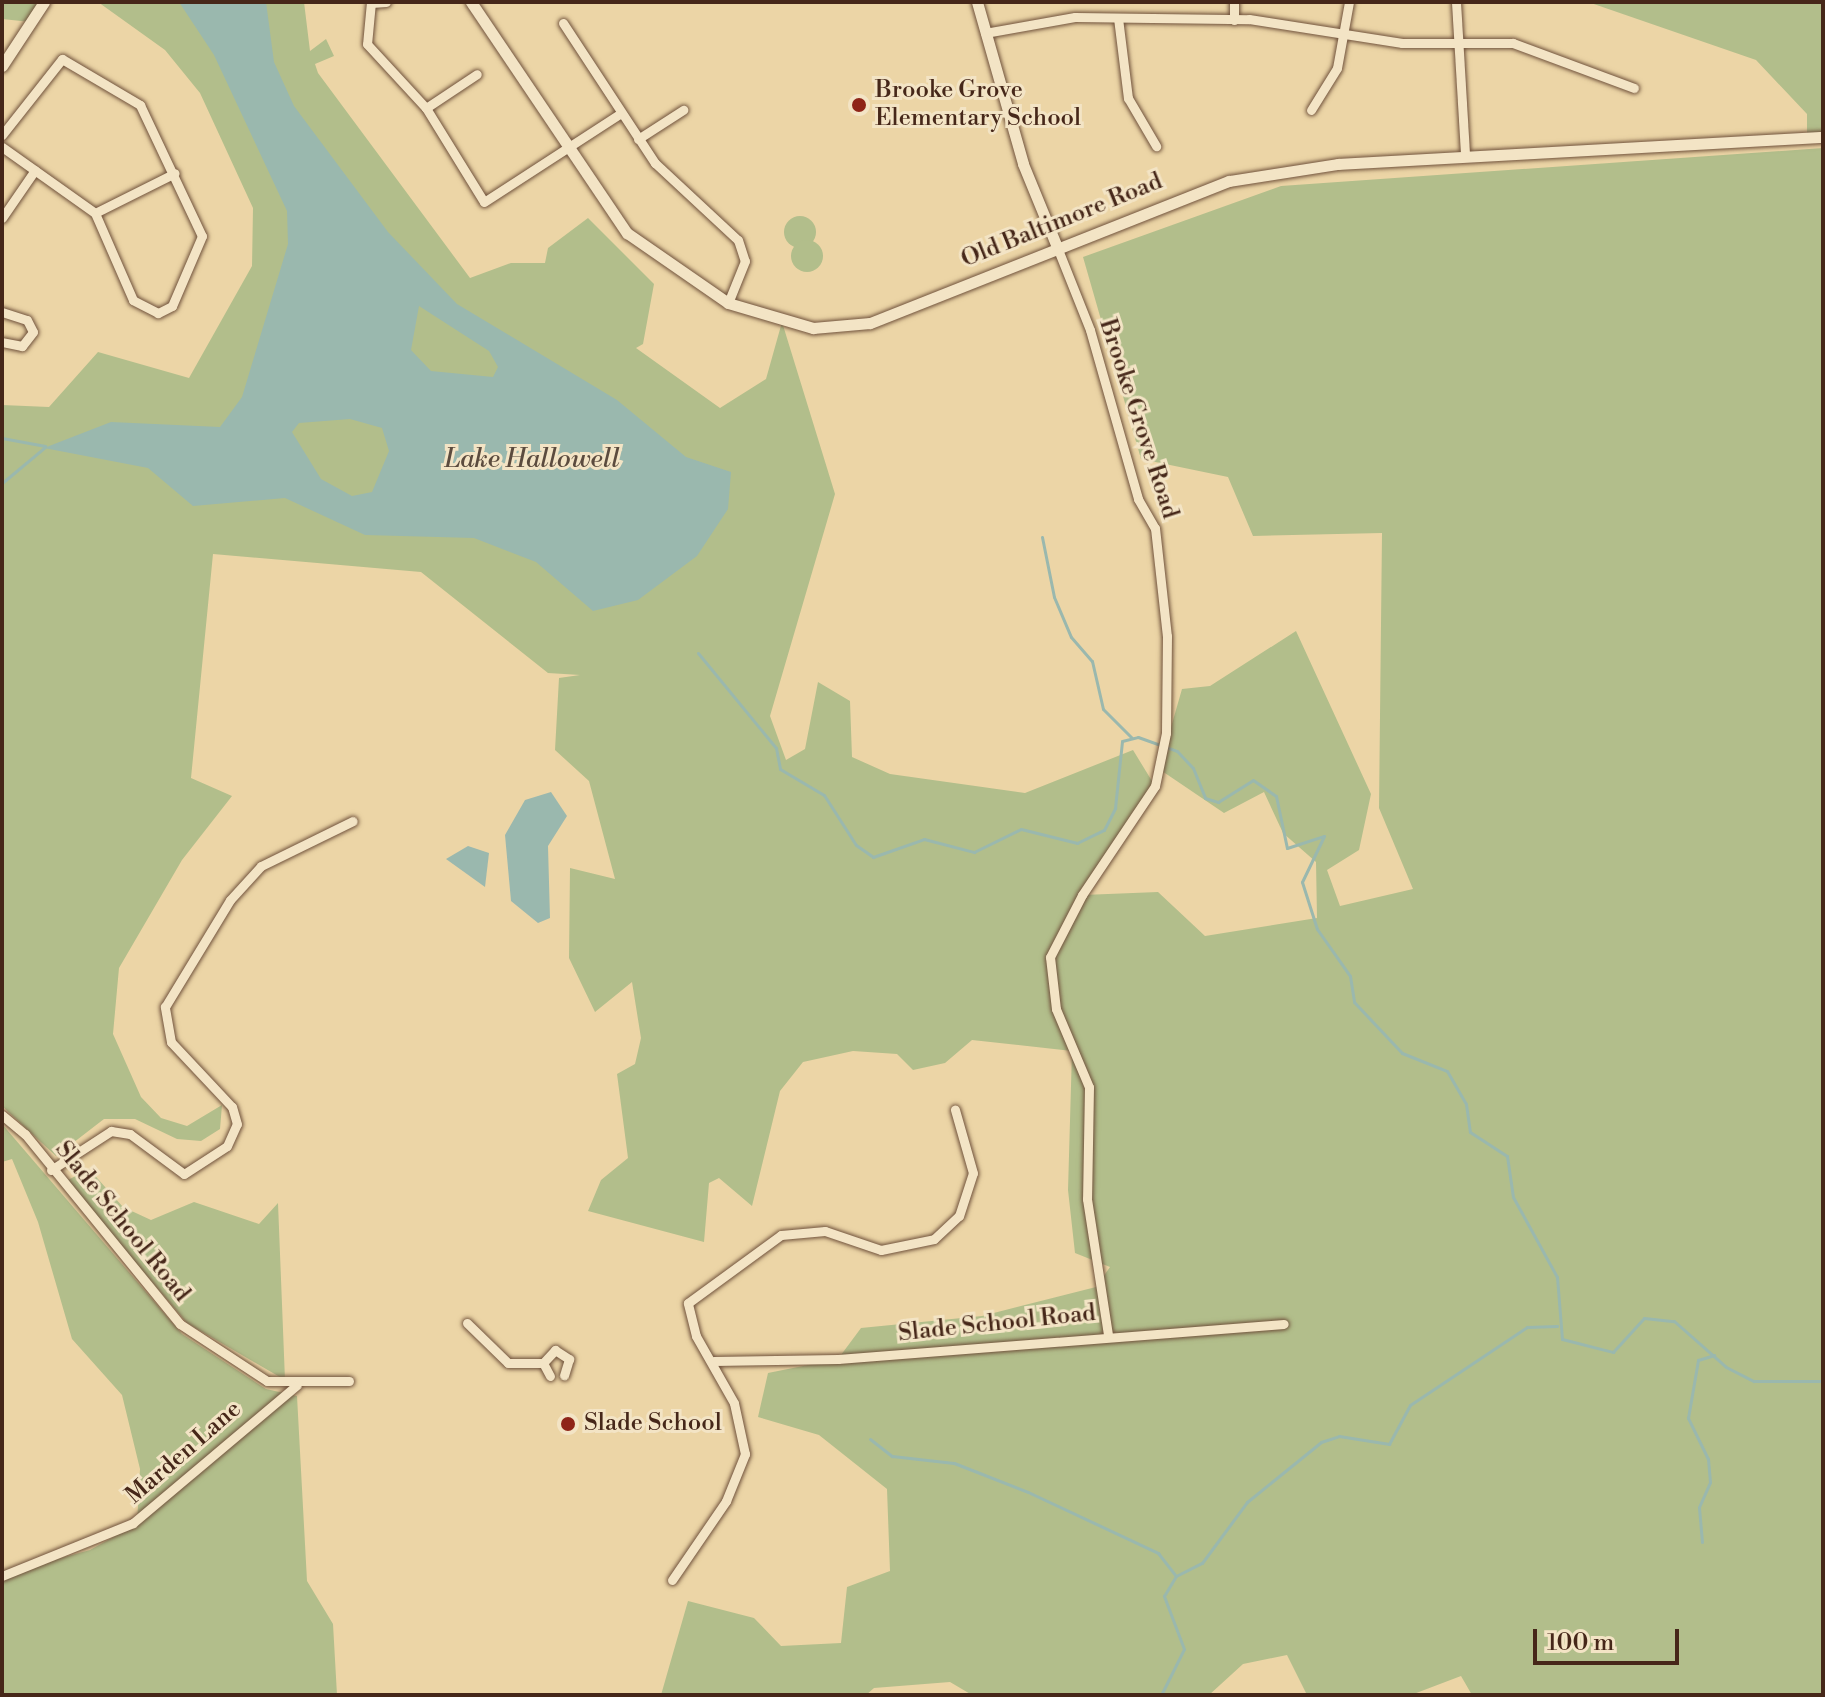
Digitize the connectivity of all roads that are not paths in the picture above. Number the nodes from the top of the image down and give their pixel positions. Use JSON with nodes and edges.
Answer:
{"nodes":[{"id":1,"x":44,"y":2,"type":"edge"},
{"id":2,"x":386,"y":2,"type":"edge"},
{"id":3,"x":471,"y":2,"type":"edge"},
{"id":4,"x":977,"y":2,"type":"edge"},
{"id":5,"x":1234,"y":2,"type":"edge"},
{"id":6,"x":1349,"y":2,"type":"edge"},
{"id":7,"x":1456,"y":2,"type":"edge"},
{"id":8,"x":371,"y":3,"type":"edge"},
{"id":9,"x":1118,"y":18,"type":"junction"},
{"id":10,"x":1234,"y":20,"type":"junction"},
{"id":11,"x":563,"y":23,"type":"dead end"},
{"id":12,"x":1343,"y":32,"type":"junction"},
{"id":13,"x":985,"y":33,"type":"junction"},
{"id":14,"x":1459,"y":43,"type":"junction"},
{"id":15,"x":2,"y":66,"type":"edge"},
{"id":16,"x":477,"y":74,"type":"dead end"},
{"id":17,"x":1634,"y":88,"type":"dead end"},
{"id":18,"x":426,"y":108,"type":"junction"},
{"id":19,"x":683,"y":110,"type":"dead end"},
{"id":20,"x":1311,"y":110,"type":"dead end"},
{"id":21,"x":621,"y":113,"type":"junction"},
{"id":22,"x":2,"y":135,"type":"edge"},
{"id":23,"x":1823,"y":137,"type":"edge"},
{"id":24,"x":638,"y":139,"type":"junction"},
{"id":25,"x":1156,"y":146,"type":"dead end"},
{"id":26,"x":2,"y":147,"type":"edge"},
{"id":27,"x":568,"y":149,"type":"junction"},
{"id":28,"x":1465,"y":155,"type":"junction"},
{"id":29,"x":35,"y":170,"type":"junction"},
{"id":30,"x":175,"y":173,"type":"junction"},
{"id":31,"x":95,"y":213,"type":"junction"},
{"id":32,"x":2,"y":218,"type":"edge"},
{"id":33,"x":1057,"y":247,"type":"junction"},
{"id":34,"x":728,"y":303,"type":"junction"},
{"id":35,"x":2,"y":312,"type":"edge"},
{"id":36,"x":2,"y":342,"type":"edge"},
{"id":37,"x":353,"y":821,"type":"dead end"},
{"id":38,"x":955,"y":1110,"type":"dead end"},
{"id":39,"x":2,"y":1115,"type":"edge"},
{"id":40,"x":51,"y":1170,"type":"junction"},
{"id":41,"x":467,"y":1323,"type":"dead end"},
{"id":42,"x":1284,"y":1324,"type":"dead end"},
{"id":43,"x":1108,"y":1334,"type":"junction"},
{"id":44,"x":714,"y":1361,"type":"junction"},
{"id":45,"x":543,"y":1363,"type":"junction"},
{"id":46,"x":564,"y":1375,"type":"dead end"},
{"id":47,"x":550,"y":1376,"type":"dead end"},
{"id":48,"x":349,"y":1381,"type":"dead end"},
{"id":49,"x":297,"y":1385,"type":"junction"},
{"id":50,"x":2,"y":1576,"type":"edge"},
{"id":51,"x":672,"y":1580,"type":"dead end"}],
"edges":[{"from":1,"to":15,"type":"street"},
{"from":2,"to":8,"type":"street"},
{"from":3,"to":27,"type":"street","name":"Old Baltimore Road"},
{"from":4,"to":13,"type":"street"},
{"from":5,"to":10,"type":"street"},
{"from":6,"to":12,"type":"street"},
{"from":7,"to":14,"type":"street"},
{"from":8,"to":18,"type":"street"},
{"from":9,"to":10,"type":"street"},
{"from":9,"to":13,"type":"street"},
{"from":9,"to":25,"type":"street"},
{"from":10,"to":12,"type":"street"},
{"from":11,"to":21,"type":"street"},
{"from":12,"to":14,"type":"street"},
{"from":12,"to":20,"type":"street"},
{"from":13,"to":33,"type":"street"},
{"from":14,"to":17,"type":"street"},
{"from":14,"to":28,"type":"street"},
{"from":16,"to":18,"type":"street"},
{"from":18,"to":27,"type":"street"},
{"from":19,"to":24,"type":"street"},
{"from":21,"to":24,"type":"street"},
{"from":21,"to":27,"type":"street"},
{"from":22,"to":30,"type":"street"},
{"from":23,"to":28,"type":"street","name":"Old Baltimore Road"},
{"from":24,"to":34,"type":"street"},
{"from":26,"to":29,"type":"street"},
{"from":27,"to":34,"type":"street","name":"Old Baltimore Road"},
{"from":28,"to":33,"type":"street","name":"Old Baltimore Road"},
{"from":29,"to":31,"type":"street"},
{"from":29,"to":32,"type":"street"},
{"from":30,"to":31,"type":"street"},
{"from":30,"to":31,"type":"street"},
{"from":33,"to":34,"type":"street","name":"Old Baltimore Road"},
{"from":33,"to":43,"type":"street","name":"Brooke Grove Road"},
{"from":35,"to":36,"type":"street"},
{"from":37,"to":40,"type":"street"},
{"from":38,"to":44,"type":"street"},
{"from":39,"to":40,"type":"street","name":"Slade School Road"},
{"from":40,"to":49,"type":"street","name":"Slade School Road"},
{"from":41,"to":45,"type":"street"},
{"from":42,"to":43,"type":"street","name":"Slade School Road"},
{"from":43,"to":44,"type":"street","name":"Slade School Road"},
{"from":44,"to":51,"type":"street"},
{"from":45,"to":46,"type":"street"},
{"from":45,"to":47,"type":"street"},
{"from":48,"to":49,"type":"street","name":"Slade School Road"},
{"from":49,"to":50,"type":"street","name":"Marden Lane"}]}
